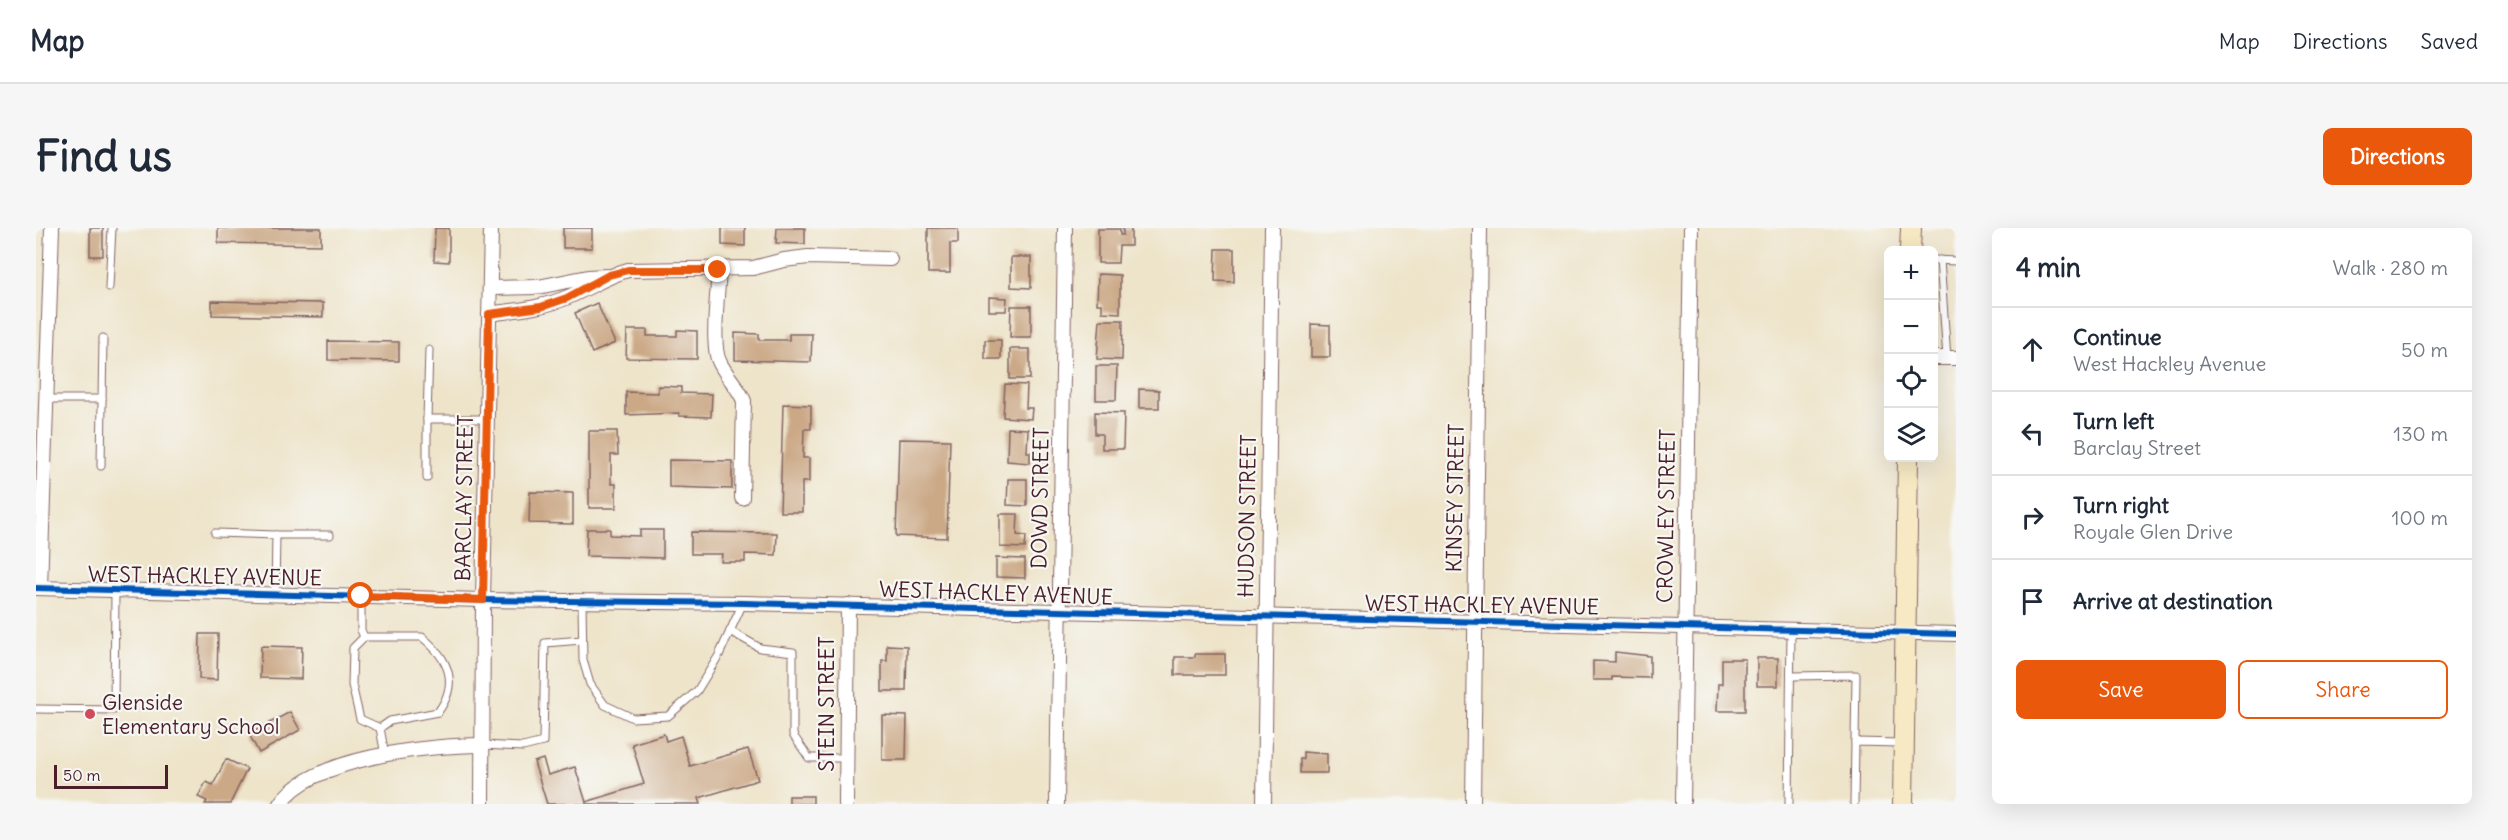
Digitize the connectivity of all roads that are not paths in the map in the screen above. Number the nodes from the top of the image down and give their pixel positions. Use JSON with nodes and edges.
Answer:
{"nodes":[{"id":1,"x":52,"y":228,"type":"edge"},
{"id":2,"x":111,"y":228,"type":"edge"},
{"id":3,"x":491,"y":228,"type":"edge"},
{"id":4,"x":1065,"y":228,"type":"edge"},
{"id":5,"x":1272,"y":228,"type":"edge"},
{"id":6,"x":1480,"y":228,"type":"edge"},
{"id":7,"x":1691,"y":228,"type":"edge"},
{"id":8,"x":1911,"y":228,"type":"edge"},
{"id":9,"x":1911,"y":246,"type":"edge"},
{"id":10,"x":890,"y":259,"type":"dead end"},
{"id":11,"x":1938,"y":260,"type":"edge"},
{"id":12,"x":1956,"y":261,"type":"edge"},
{"id":13,"x":718,"y":270,"type":"junction"},
{"id":14,"x":1938,"y":272,"type":"edge"},
{"id":15,"x":609,"y":275,"type":"junction"},
{"id":16,"x":110,"y":287,"type":"dead end"},
{"id":17,"x":490,"y":288,"type":"junction"},
{"id":18,"x":489,"y":314,"type":"junction"},
{"id":19,"x":103,"y":338,"type":"dead end"},
{"id":20,"x":429,"y":350,"type":"dead end"},
{"id":21,"x":1945,"y":358,"type":"edge"},
{"id":22,"x":46,"y":399,"type":"junction"},
{"id":23,"x":102,"y":399,"type":"junction"},
{"id":24,"x":427,"y":419,"type":"junction"},
{"id":25,"x":487,"y":419,"type":"junction"},
{"id":26,"x":1908,"y":462,"type":"edge"},
{"id":27,"x":102,"y":466,"type":"dead end"},
{"id":28,"x":427,"y":478,"type":"dead end"},
{"id":29,"x":742,"y":498,"type":"dead end"},
{"id":30,"x":215,"y":533,"type":"dead end"},
{"id":31,"x":276,"y":535,"type":"junction"},
{"id":32,"x":330,"y":535,"type":"dead end"},
{"id":33,"x":38,"y":588,"type":"edge"},
{"id":34,"x":115,"y":591,"type":"junction"},
{"id":35,"x":275,"y":594,"type":"junction"},
{"id":36,"x":361,"y":596,"type":"junction"},
{"id":37,"x":483,"y":600,"type":"junction"},
{"id":38,"x":582,"y":602,"type":"junction"},
{"id":39,"x":744,"y":603,"type":"junction"},
{"id":40,"x":848,"y":605,"type":"junction"},
{"id":41,"x":1059,"y":612,"type":"junction"},
{"id":42,"x":1267,"y":616,"type":"junction"},
{"id":43,"x":1475,"y":620,"type":"junction"},
{"id":44,"x":1685,"y":627,"type":"junction"},
{"id":45,"x":1791,"y":629,"type":"junction"},
{"id":46,"x":730,"y":631,"type":"junction"},
{"id":47,"x":1905,"y":632,"type":"junction"},
{"id":48,"x":1956,"y":634,"type":"edge"},
{"id":49,"x":364,"y":638,"type":"junction"},
{"id":50,"x":582,"y":640,"type":"junction"},
{"id":51,"x":1791,"y":676,"type":"junction"},
{"id":52,"x":36,"y":709,"type":"edge"},
{"id":53,"x":380,"y":728,"type":"junction"},
{"id":54,"x":1855,"y":742,"type":"junction"},
{"id":55,"x":1905,"y":743,"type":"junction"},
{"id":56,"x":483,"y":745,"type":"junction"},
{"id":57,"x":385,"y":756,"type":"junction"},
{"id":58,"x":847,"y":758,"type":"junction"},
{"id":59,"x":280,"y":804,"type":"edge"},
{"id":60,"x":482,"y":804,"type":"edge"},
{"id":61,"x":846,"y":804,"type":"edge"},
{"id":62,"x":1057,"y":804,"type":"edge"},
{"id":63,"x":1264,"y":804,"type":"edge"},
{"id":64,"x":1473,"y":804,"type":"edge"},
{"id":65,"x":1683,"y":804,"type":"edge"},
{"id":66,"x":1789,"y":804,"type":"edge"},
{"id":67,"x":1854,"y":804,"type":"edge"},
{"id":68,"x":1903,"y":804,"type":"edge"}],
"edges":[{"from":1,"to":22,"type":"street"},
{"from":2,"to":16,"type":"lane"},
{"from":3,"to":17,"type":"street","name":"BARCLAY STREET"},
{"from":4,"to":41,"type":"street","name":"DOWD STREET"},
{"from":5,"to":42,"type":"street","name":"HUDSON STREET"},
{"from":6,"to":43,"type":"street","name":"KINSEY STREET"},
{"from":7,"to":44,"type":"street","name":"CROWLEY STREET"},
{"from":8,"to":9,"type":"main road"},
{"from":10,"to":13,"type":"street"},
{"from":11,"to":12,"type":"lane"},
{"from":13,"to":15,"type":"street"},
{"from":13,"to":29,"type":"street"},
{"from":14,"to":21,"type":"lane"},
{"from":15,"to":17,"type":"street"},
{"from":15,"to":18,"type":"street"},
{"from":17,"to":18,"type":"street","name":"BARCLAY STREET"},
{"from":18,"to":25,"type":"street","name":"BARCLAY STREET"},
{"from":19,"to":23,"type":"lane"},
{"from":20,"to":24,"type":"lane"},
{"from":22,"to":23,"type":"lane"},
{"from":22,"to":33,"type":"street"},
{"from":23,"to":27,"type":"lane"},
{"from":24,"to":25,"type":"lane"},
{"from":24,"to":28,"type":"lane"},
{"from":25,"to":37,"type":"street","name":"BARCLAY STREET"},
{"from":26,"to":47,"type":"main road"},
{"from":30,"to":31,"type":"lane"},
{"from":31,"to":32,"type":"lane"},
{"from":31,"to":35,"type":"lane"},
{"from":33,"to":34,"type":"street","name":"WEST HACKLEY AVENUE"},
{"from":34,"to":35,"type":"street","name":"WEST HACKLEY AVENUE"},
{"from":34,"to":52,"type":"lane"},
{"from":35,"to":36,"type":"street","name":"WEST HACKLEY AVENUE"},
{"from":36,"to":37,"type":"street","name":"WEST HACKLEY AVENUE"},
{"from":36,"to":49,"type":"lane"},
{"from":37,"to":38,"type":"street","name":"WEST HACKLEY AVENUE"},
{"from":37,"to":56,"type":"street","name":"BARCLAY STREET"},
{"from":38,"to":39,"type":"street","name":"WEST HACKLEY AVENUE"},
{"from":38,"to":50,"type":"lane"},
{"from":39,"to":40,"type":"street","name":"WEST HACKLEY AVENUE"},
{"from":39,"to":46,"type":"lane"},
{"from":40,"to":41,"type":"street","name":"WEST HACKLEY AVENUE"},
{"from":40,"to":58,"type":"street","name":"STEIN STREET"},
{"from":41,"to":42,"type":"street","name":"WEST HACKLEY AVENUE"},
{"from":41,"to":62,"type":"street","name":"DOWD STREET"},
{"from":42,"to":43,"type":"street","name":"WEST HACKLEY AVENUE"},
{"from":42,"to":63,"type":"street","name":"HUDSON STREET"},
{"from":43,"to":44,"type":"street","name":"WEST HACKLEY AVENUE"},
{"from":43,"to":64,"type":"street","name":"KINSEY STREET"},
{"from":44,"to":45,"type":"street","name":"WEST HACKLEY AVENUE"},
{"from":44,"to":65,"type":"street","name":"CROWLEY STREET"},
{"from":45,"to":47,"type":"street","name":"WEST HACKLEY AVENUE"},
{"from":45,"to":51,"type":"lane"},
{"from":46,"to":50,"type":"lane"},
{"from":46,"to":58,"type":"lane"},
{"from":47,"to":48,"type":"street","name":"WEST HACKLEY AVENUE"},
{"from":47,"to":55,"type":"main road"},
{"from":49,"to":53,"type":"lane"},
{"from":49,"to":53,"type":"lane"},
{"from":50,"to":56,"type":"lane"},
{"from":51,"to":54,"type":"lane"},
{"from":51,"to":66,"type":"lane"},
{"from":53,"to":57,"type":"lane"},
{"from":54,"to":55,"type":"lane"},
{"from":54,"to":67,"type":"lane"},
{"from":55,"to":68,"type":"main road"},
{"from":56,"to":57,"type":"street"},
{"from":56,"to":60,"type":"street","name":"BARCLAY STREET"},
{"from":57,"to":59,"type":"street"},
{"from":58,"to":61,"type":"street","name":"STEIN STREET"}]}
